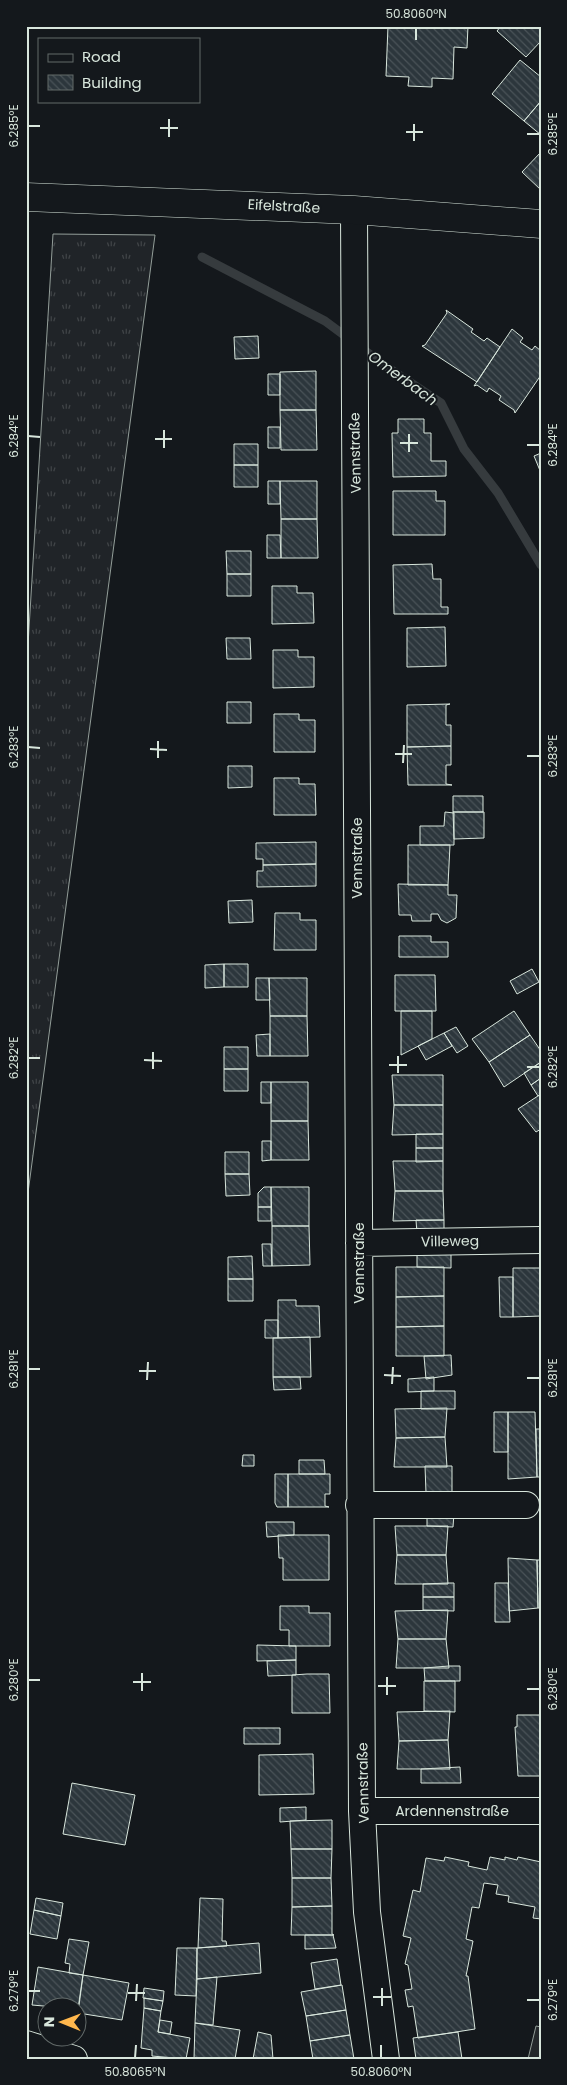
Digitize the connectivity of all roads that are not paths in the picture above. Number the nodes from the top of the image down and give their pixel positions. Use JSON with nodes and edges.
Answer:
{"nodes":[{"id":1,"x":26,"y":197,"type":"edge"},
{"id":2,"x":354,"y":210,"type":"junction"},
{"id":3,"x":541,"y":224,"type":"edge"},
{"id":4,"x":541,"y":1240,"type":"edge"},
{"id":5,"x":359,"y":1243,"type":"junction"},
{"id":6,"x":526,"y":1505,"type":"dead end"},
{"id":7,"x":360,"y":1506,"type":"junction"},
{"id":8,"x":362,"y":1811,"type":"junction"},
{"id":9,"x":541,"y":1811,"type":"edge"},
{"id":10,"x":26,"y":2044,"type":"edge"},
{"id":11,"x":74,"y":2059,"type":"edge"},
{"id":12,"x":386,"y":2059,"type":"edge"}],
"edges":[{"from":1,"to":2,"type":"main road","name":"Eifelstraße"},
{"from":2,"to":3,"type":"main road","name":"Eifelstraße"},
{"from":2,"to":5,"type":"street","name":"Vennstraße"},
{"from":4,"to":5,"type":"street","name":"Villeweg"},
{"from":5,"to":7,"type":"street","name":"Vennstraße"},
{"from":6,"to":7,"type":"street"},
{"from":7,"to":8,"type":"street","name":"Vennstraße"},
{"from":8,"to":9,"type":"street","name":"Ardennenstraße"},
{"from":8,"to":12,"type":"street","name":"Vennstraße"},
{"from":10,"to":11,"type":"street"}]}
